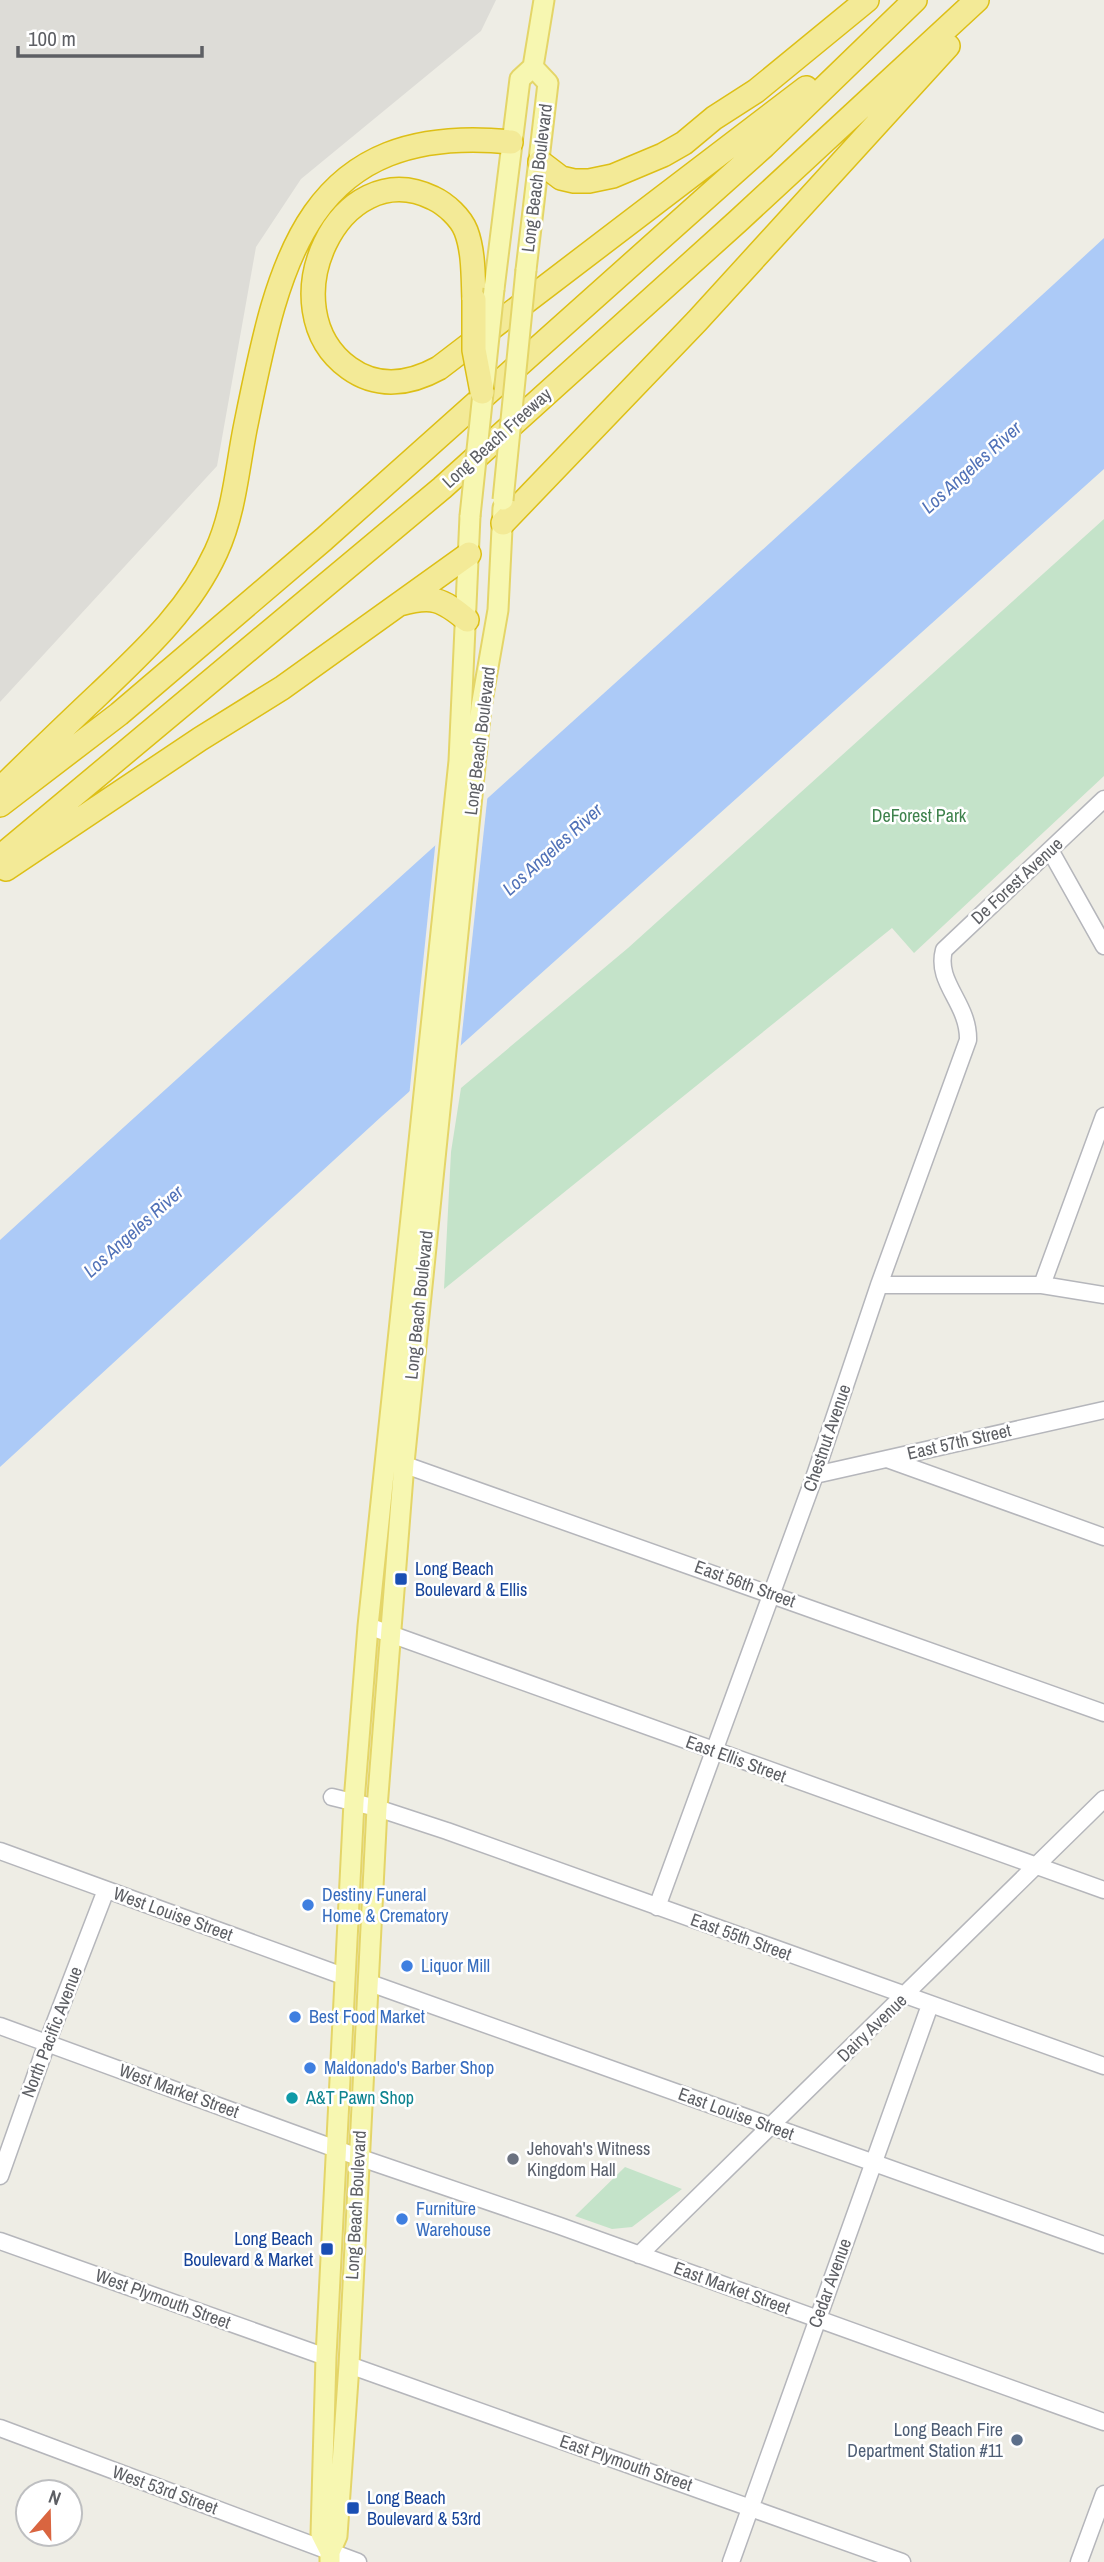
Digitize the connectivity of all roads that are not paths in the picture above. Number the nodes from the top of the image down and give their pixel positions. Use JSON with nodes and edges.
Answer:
{"nodes":[{"id":1,"x":544,"y":0,"type":"edge"},
{"id":2,"x":867,"y":0,"type":"edge"},
{"id":3,"x":915,"y":0,"type":"edge"},
{"id":4,"x":977,"y":0,"type":"edge"},
{"id":5,"x":990,"y":0,"type":"edge"},
{"id":6,"x":886,"y":29,"type":"junction"},
{"id":7,"x":533,"y":67,"type":"junction"},
{"id":8,"x":511,"y":142,"type":"junction"},
{"id":9,"x":540,"y":162,"type":"junction"},
{"id":10,"x":520,"y":274,"type":"junction"},
{"id":11,"x":484,"y":295,"type":"junction"},
{"id":12,"x":482,"y":392,"type":"joint"},
{"id":13,"x":503,"y":512,"type":"junction"},
{"id":14,"x":469,"y":554,"type":"junction"},
{"id":15,"x":394,"y":606,"type":"junction"},
{"id":16,"x":467,"y":621,"type":"junction"},
{"id":17,"x":467,"y":761,"type":"junction"},
{"id":18,"x":0,"y":789,"type":"edge"},
{"id":19,"x":1104,"y":799,"type":"edge"},
{"id":20,"x":0,"y":805,"type":"edge"},
{"id":21,"x":1050,"y":850,"type":"junction"},
{"id":22,"x":0,"y":857,"type":"edge"},
{"id":23,"x":0,"y":873,"type":"edge"},
{"id":24,"x":1104,"y":946,"type":"edge"},
{"id":25,"x":943,"y":969,"type":"joint"},
{"id":26,"x":1103,"y":1120,"type":"edge"},
{"id":27,"x":879,"y":1285,"type":"junction"},
{"id":28,"x":1042,"y":1285,"type":"junction"},
{"id":29,"x":1104,"y":1295,"type":"edge"},
{"id":30,"x":1104,"y":1409,"type":"edge"},
{"id":31,"x":887,"y":1459,"type":"junction"},
{"id":32,"x":394,"y":1461,"type":"junction"},
{"id":33,"x":815,"y":1475,"type":"junction"},
{"id":34,"x":1104,"y":1537,"type":"edge"},
{"id":35,"x":772,"y":1594,"type":"junction"},
{"id":36,"x":368,"y":1626,"type":"junction"},
{"id":37,"x":392,"y":1634,"type":"junction"},
{"id":38,"x":1104,"y":1713,"type":"edge"},
{"id":39,"x":713,"y":1751,"type":"junction"},
{"id":40,"x":332,"y":1797,"type":"dead end"},
{"id":41,"x":1104,"y":1799,"type":"edge"},
{"id":42,"x":354,"y":1802,"type":"junction"},
{"id":43,"x":377,"y":1808,"type":"junction"},
{"id":44,"x":0,"y":1851,"type":"edge"},
{"id":45,"x":1034,"y":1866,"type":"junction"},
{"id":46,"x":106,"y":1890,"type":"junction"},
{"id":47,"x":1104,"y":1891,"type":"edge"},
{"id":48,"x":657,"y":1907,"type":"junction"},
{"id":49,"x":346,"y":1977,"type":"junction"},
{"id":50,"x":367,"y":1982,"type":"junction"},
{"id":51,"x":905,"y":1996,"type":"junction"},
{"id":52,"x":930,"y":2005,"type":"junction"},
{"id":53,"x":0,"y":2026,"type":"edge"},
{"id":54,"x":47,"y":2043,"type":"junction"},
{"id":55,"x":1104,"y":2066,"type":"edge"},
{"id":56,"x":771,"y":2126,"type":"junction"},
{"id":57,"x":338,"y":2150,"type":"junction"},
{"id":58,"x":358,"y":2157,"type":"junction"},
{"id":59,"x":873,"y":2162,"type":"junction"},
{"id":60,"x":0,"y":2176,"type":"edge"},
{"id":61,"x":0,"y":2241,"type":"edge"},
{"id":62,"x":1104,"y":2245,"type":"edge"},
{"id":63,"x":639,"y":2255,"type":"junction"},
{"id":64,"x":817,"y":2319,"type":"junction"},
{"id":65,"x":326,"y":2357,"type":"junction"},
{"id":66,"x":349,"y":2365,"type":"junction"},
{"id":67,"x":1104,"y":2421,"type":"edge"},
{"id":68,"x":0,"y":2428,"type":"edge"},
{"id":69,"x":1104,"y":2494,"type":"edge"},
{"id":70,"x":750,"y":2507,"type":"junction"},
{"id":71,"x":330,"y":2557,"type":"edge"},
{"id":72,"x":358,"y":2562,"type":"edge"},
{"id":73,"x":731,"y":2562,"type":"edge"},
{"id":74,"x":902,"y":2562,"type":"edge"},
{"id":75,"x":1079,"y":2562,"type":"edge"}],
"edges":[{"from":1,"to":7,"type":"main road","name":"Long Beach Boulevard"},
{"from":2,"to":9,"type":"highway"},
{"from":3,"to":6,"type":"highway"},
{"from":4,"to":22,"type":"highway","name":"Long Beach Freeway"},
{"from":5,"to":13,"type":"highway"},
{"from":6,"to":11,"type":"highway"},
{"from":6,"to":20,"type":"highway"},
{"from":7,"to":8,"type":"main road","name":"Long Beach Boulevard"},
{"from":7,"to":9,"type":"main road","name":"Long Beach Boulevard"},
{"from":8,"to":10,"type":"main road"},
{"from":8,"to":11,"type":"main road","name":"Long Beach Boulevard"},
{"from":8,"to":18,"type":"highway"},
{"from":9,"to":10,"type":"main road","name":"Long Beach Boulevard"},
{"from":10,"to":13,"type":"main road","name":"Long Beach Boulevard","bridge":true},
{"from":11,"to":12,"type":"highway","bridge":true},
{"from":12,"to":14,"type":"main road","name":"Long Beach Boulevard","bridge":true},
{"from":13,"to":14,"type":"main road"},
{"from":13,"to":17,"type":"main road","name":"Long Beach Boulevard"},
{"from":14,"to":15,"type":"highway"},
{"from":14,"to":16,"type":"main road","name":"Long Beach Boulevard"},
{"from":15,"to":16,"type":"highway"},
{"from":15,"to":23,"type":"highway"},
{"from":16,"to":17,"type":"main road","name":"Long Beach Boulevard"},
{"from":17,"to":32,"type":"main road","name":"Long Beach Boulevard"},
{"from":17,"to":32,"type":"main road","name":"Long Beach Boulevard"},
{"from":19,"to":21,"type":"street","name":"De Forest Avenue"},
{"from":21,"to":24,"type":"street"},
{"from":21,"to":25,"type":"street","name":"De Forest Avenue"},
{"from":25,"to":27,"type":"street","name":"Chestnut Avenue"},
{"from":26,"to":28,"type":"street"},
{"from":27,"to":28,"type":"street"},
{"from":27,"to":33,"type":"street","name":"Chestnut Avenue"},
{"from":28,"to":29,"type":"street"},
{"from":30,"to":31,"type":"street","name":"East 57th Street"},
{"from":31,"to":33,"type":"street","name":"East 57th Street"},
{"from":31,"to":34,"type":"street"},
{"from":32,"to":35,"type":"street","name":"East 56th Street"},
{"from":32,"to":36,"type":"main road","name":"Long Beach Boulevard"},
{"from":32,"to":37,"type":"main road","name":"Long Beach Boulevard"},
{"from":33,"to":35,"type":"street","name":"Chestnut Avenue"},
{"from":35,"to":38,"type":"street","name":"East 56th Street"},
{"from":35,"to":39,"type":"street","name":"Chestnut Avenue"},
{"from":36,"to":37,"type":"street","name":"East Ellis Street"},
{"from":36,"to":42,"type":"main road","name":"Long Beach Boulevard"},
{"from":37,"to":39,"type":"street","name":"East Ellis Street"},
{"from":37,"to":43,"type":"main road","name":"Long Beach Boulevard"},
{"from":39,"to":45,"type":"street","name":"East Ellis Street"},
{"from":39,"to":48,"type":"street","name":"Chestnut Avenue"},
{"from":40,"to":42,"type":"street","name":"East 55th Street"},
{"from":41,"to":45,"type":"street","name":"Dairy Avenue"},
{"from":42,"to":43,"type":"street","name":"East 55th Street"},
{"from":42,"to":49,"type":"main road","name":"Long Beach Boulevard"},
{"from":43,"to":48,"type":"street","name":"East 55th Street"},
{"from":43,"to":50,"type":"main road","name":"Long Beach Boulevard"},
{"from":44,"to":46,"type":"street","name":"West Louise Street"},
{"from":45,"to":47,"type":"street","name":"East Ellis Street"},
{"from":45,"to":51,"type":"street","name":"Dairy Avenue"},
{"from":46,"to":49,"type":"street","name":"West Louise Street"},
{"from":46,"to":54,"type":"street","name":"North Pacific Avenue"},
{"from":48,"to":51,"type":"street","name":"East 55th Street"},
{"from":49,"to":57,"type":"main road","name":"Long Beach Boulevard"},
{"from":50,"to":56,"type":"street","name":"East Louise Street"},
{"from":50,"to":58,"type":"main road","name":"Long Beach Boulevard"},
{"from":51,"to":52,"type":"street","name":"East 55th Street"},
{"from":51,"to":56,"type":"street","name":"Dairy Avenue"},
{"from":52,"to":55,"type":"street","name":"East 55th Street"},
{"from":52,"to":59,"type":"street","name":"Cedar Avenue"},
{"from":53,"to":54,"type":"street","name":"West Market Street"},
{"from":54,"to":57,"type":"street","name":"West Market Street"},
{"from":54,"to":60,"type":"street","name":"North Pacific Avenue"},
{"from":56,"to":59,"type":"street","name":"East Louise Street"},
{"from":56,"to":63,"type":"street","name":"Dairy Avenue"},
{"from":57,"to":58,"type":"street","name":"West Market Street"},
{"from":57,"to":65,"type":"main road","name":"Long Beach Boulevard"},
{"from":58,"to":63,"type":"street","name":"East Market Street"},
{"from":58,"to":66,"type":"main road","name":"Long Beach Boulevard"},
{"from":59,"to":62,"type":"street","name":"East Louise Street"},
{"from":59,"to":64,"type":"street","name":"Cedar Avenue"},
{"from":61,"to":65,"type":"street","name":"West Plymouth Street"},
{"from":63,"to":64,"type":"street","name":"East Market Street"},
{"from":64,"to":67,"type":"street","name":"East Market Street"},
{"from":64,"to":70,"type":"street","name":"Cedar Avenue"},
{"from":65,"to":71,"type":"main road","name":"Long Beach Boulevard"},
{"from":66,"to":70,"type":"street","name":"East Plymouth Street"},
{"from":66,"to":71,"type":"main road","name":"Long Beach Boulevard"},
{"from":68,"to":71,"type":"street","name":"West 53rd Street"},
{"from":69,"to":75,"type":"street"},
{"from":70,"to":73,"type":"street","name":"Cedar Avenue"},
{"from":70,"to":74,"type":"street","name":"East Plymouth Street"},
{"from":71,"to":72,"type":"street","name":"West 53rd Street"}]}
